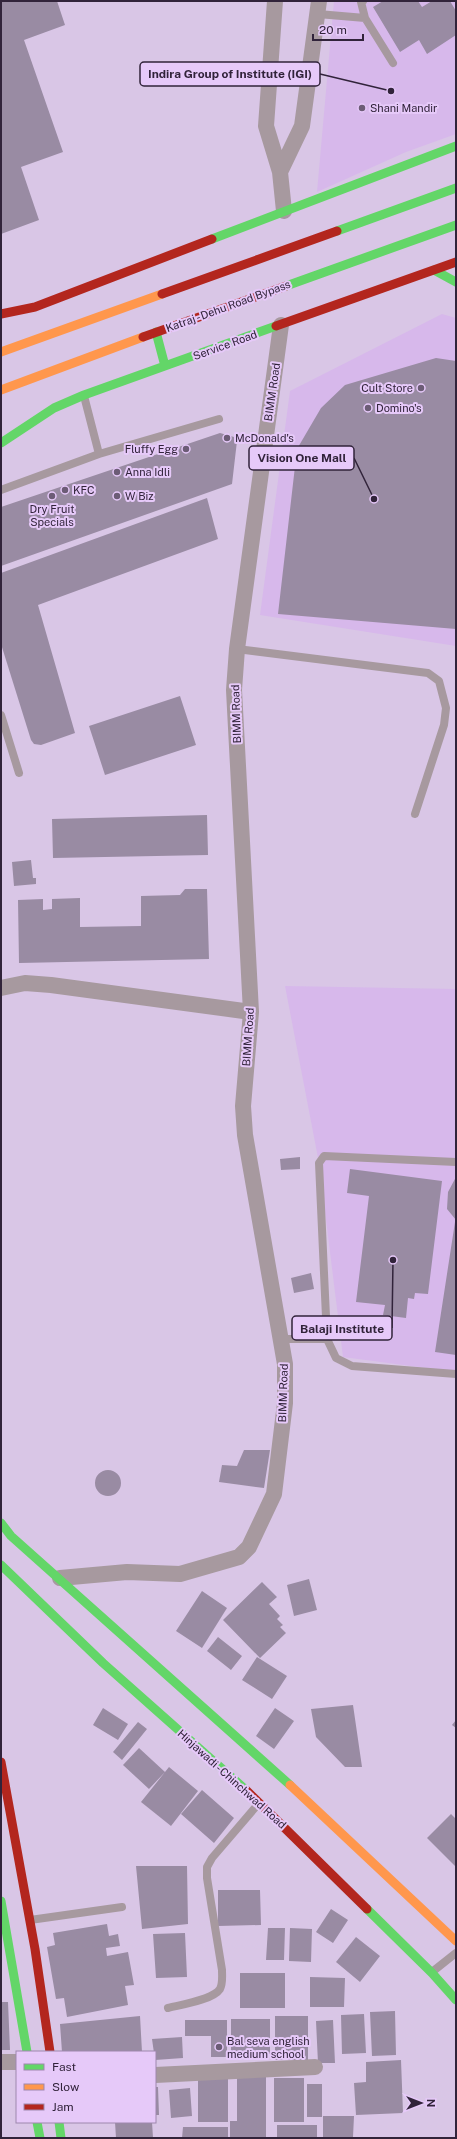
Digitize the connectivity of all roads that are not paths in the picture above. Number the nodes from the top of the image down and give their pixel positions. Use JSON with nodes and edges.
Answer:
{"nodes":[{"id":1,"x":275,"y":1,"type":"edge"},
{"id":2,"x":363,"y":1,"type":"edge"},
{"id":3,"x":318,"y":7,"type":"edge"},
{"id":4,"x":365,"y":18,"type":"junction"},
{"id":5,"x":393,"y":63,"type":"dead end"},
{"id":6,"x":456,"y":146,"type":"edge"},
{"id":7,"x":280,"y":172,"type":"junction"},
{"id":8,"x":456,"y":188,"type":"edge"},
{"id":9,"x":284,"y":211,"type":"junction"},
{"id":10,"x":456,"y":225,"type":"edge"},
{"id":11,"x":456,"y":262,"type":"edge"},
{"id":12,"x":434,"y":270,"type":"junction"},
{"id":13,"x":456,"y":282,"type":"edge"},
{"id":14,"x":1,"y":314,"type":"edge"},
{"id":15,"x":281,"y":325,"type":"junction"},
{"id":16,"x":156,"y":332,"type":"junction"},
{"id":17,"x":1,"y":352,"type":"edge"},
{"id":18,"x":165,"y":366,"type":"junction"},
{"id":19,"x":1,"y":390,"type":"edge"},
{"id":20,"x":84,"y":395,"type":"junction"},
{"id":21,"x":219,"y":419,"type":"dead end"},
{"id":22,"x":1,"y":442,"type":"edge"},
{"id":23,"x":99,"y":454,"type":"junction"},
{"id":24,"x":1,"y":490,"type":"edge"},
{"id":25,"x":236,"y":649,"type":"junction"},
{"id":26,"x":1,"y":715,"type":"edge"},
{"id":27,"x":19,"y":773,"type":"dead end"},
{"id":28,"x":415,"y":814,"type":"dead end"},
{"id":29,"x":1,"y":988,"type":"edge"},
{"id":30,"x":251,"y":1012,"type":"junction"},
{"id":31,"x":456,"y":1162,"type":"edge"},
{"id":32,"x":281,"y":1339,"type":"junction"},
{"id":33,"x":327,"y":1339,"type":"junction"},
{"id":34,"x":456,"y":1374,"type":"edge"},
{"id":35,"x":1,"y":1523,"type":"edge"},
{"id":36,"x":1,"y":1565,"type":"edge"},
{"id":37,"x":60,"y":1578,"type":"junction"},
{"id":38,"x":1,"y":1762,"type":"edge"},
{"id":39,"x":259,"y":1802,"type":"junction"},
{"id":40,"x":1,"y":1901,"type":"edge"},
{"id":41,"x":122,"y":1907,"type":"dead end"},
{"id":42,"x":30,"y":1920,"type":"junction"},
{"id":43,"x":456,"y":1941,"type":"edge"},
{"id":44,"x":35,"y":1949,"type":"junction"},
{"id":45,"x":5,"y":1950,"type":"edge"},
{"id":46,"x":456,"y":1953,"type":"edge"},
{"id":47,"x":432,"y":1973,"type":"junction"},
{"id":48,"x":456,"y":2000,"type":"edge"},
{"id":49,"x":168,"y":2008,"type":"dead end"},
{"id":50,"x":27,"y":2051,"type":"edge"},
{"id":51,"x":50,"y":2051,"type":"edge"},
{"id":52,"x":1,"y":2062,"type":"edge"},
{"id":53,"x":16,"y":2062,"type":"edge"},
{"id":54,"x":315,"y":2067,"type":"dead end"},
{"id":55,"x":156,"y":2075,"type":"edge"},
{"id":56,"x":37,"y":2123,"type":"edge"},
{"id":57,"x":59,"y":2123,"type":"edge"},
{"id":58,"x":40,"y":2138,"type":"edge"},
{"id":59,"x":61,"y":2138,"type":"edge"}],
"edges":[{"from":1,"to":7,"type":"street"},
{"from":2,"to":4,"type":"lane"},
{"from":3,"to":4,"type":"lane"},
{"from":3,"to":7,"type":"street"},
{"from":4,"to":5,"type":"lane"},
{"from":6,"to":9,"type":"main road"},
{"from":7,"to":9,"type":"street"},
{"from":8,"to":17,"type":"main road"},
{"from":9,"to":14,"type":"main road"},
{"from":10,"to":16,"type":"main road","name":"Katraj - Dehu Road Bypass"},
{"from":11,"to":12,"type":"main road","name":"Service Road"},
{"from":12,"to":13,"type":"main road"},
{"from":12,"to":15,"type":"main road","name":"Service Road"},
{"from":15,"to":18,"type":"main road","name":"Service Road"},
{"from":15,"to":25,"type":"street","name":"BIMM Road"},
{"from":16,"to":18,"type":"main road"},
{"from":16,"to":19,"type":"main road","name":"Katraj - Dehu Road Bypass"},
{"from":18,"to":20,"type":"main road","name":"Service Road"},
{"from":20,"to":22,"type":"main road","name":"Service Road"},
{"from":20,"to":23,"type":"lane"},
{"from":21,"to":23,"type":"lane"},
{"from":23,"to":24,"type":"lane"},
{"from":25,"to":28,"type":"lane"},
{"from":25,"to":30,"type":"street","name":"BIMM Road"},
{"from":26,"to":27,"type":"lane"},
{"from":29,"to":30,"type":"street"},
{"from":30,"to":32,"type":"street","name":"BIMM Road"},
{"from":31,"to":33,"type":"lane"},
{"from":32,"to":33,"type":"lane"},
{"from":32,"to":37,"type":"street","name":"BIMM Road"},
{"from":33,"to":34,"type":"lane"},
{"from":35,"to":37,"type":"main road"},
{"from":36,"to":39,"type":"main road","name":"Hinjawadi - Chinchwad Road"},
{"from":37,"to":43,"type":"main road"},
{"from":38,"to":42,"type":"main road"},
{"from":39,"to":47,"type":"main road","name":"Hinjawadi - Chinchwad Road"},
{"from":39,"to":49,"type":"lane"},
{"from":40,"to":45,"type":"main road"},
{"from":41,"to":42,"type":"lane"},
{"from":42,"to":44,"type":"main road"},
{"from":44,"to":45,"type":"street"},
{"from":44,"to":51,"type":"main road"},
{"from":45,"to":50,"type":"main road"},
{"from":46,"to":47,"type":"lane"},
{"from":47,"to":48,"type":"main road","name":"Hinjawadi - Chinchwad Road"},
{"from":52,"to":53,"type":"street"},
{"from":54,"to":55,"type":"street"},
{"from":56,"to":58,"type":"main road"},
{"from":57,"to":59,"type":"main road"}]}
